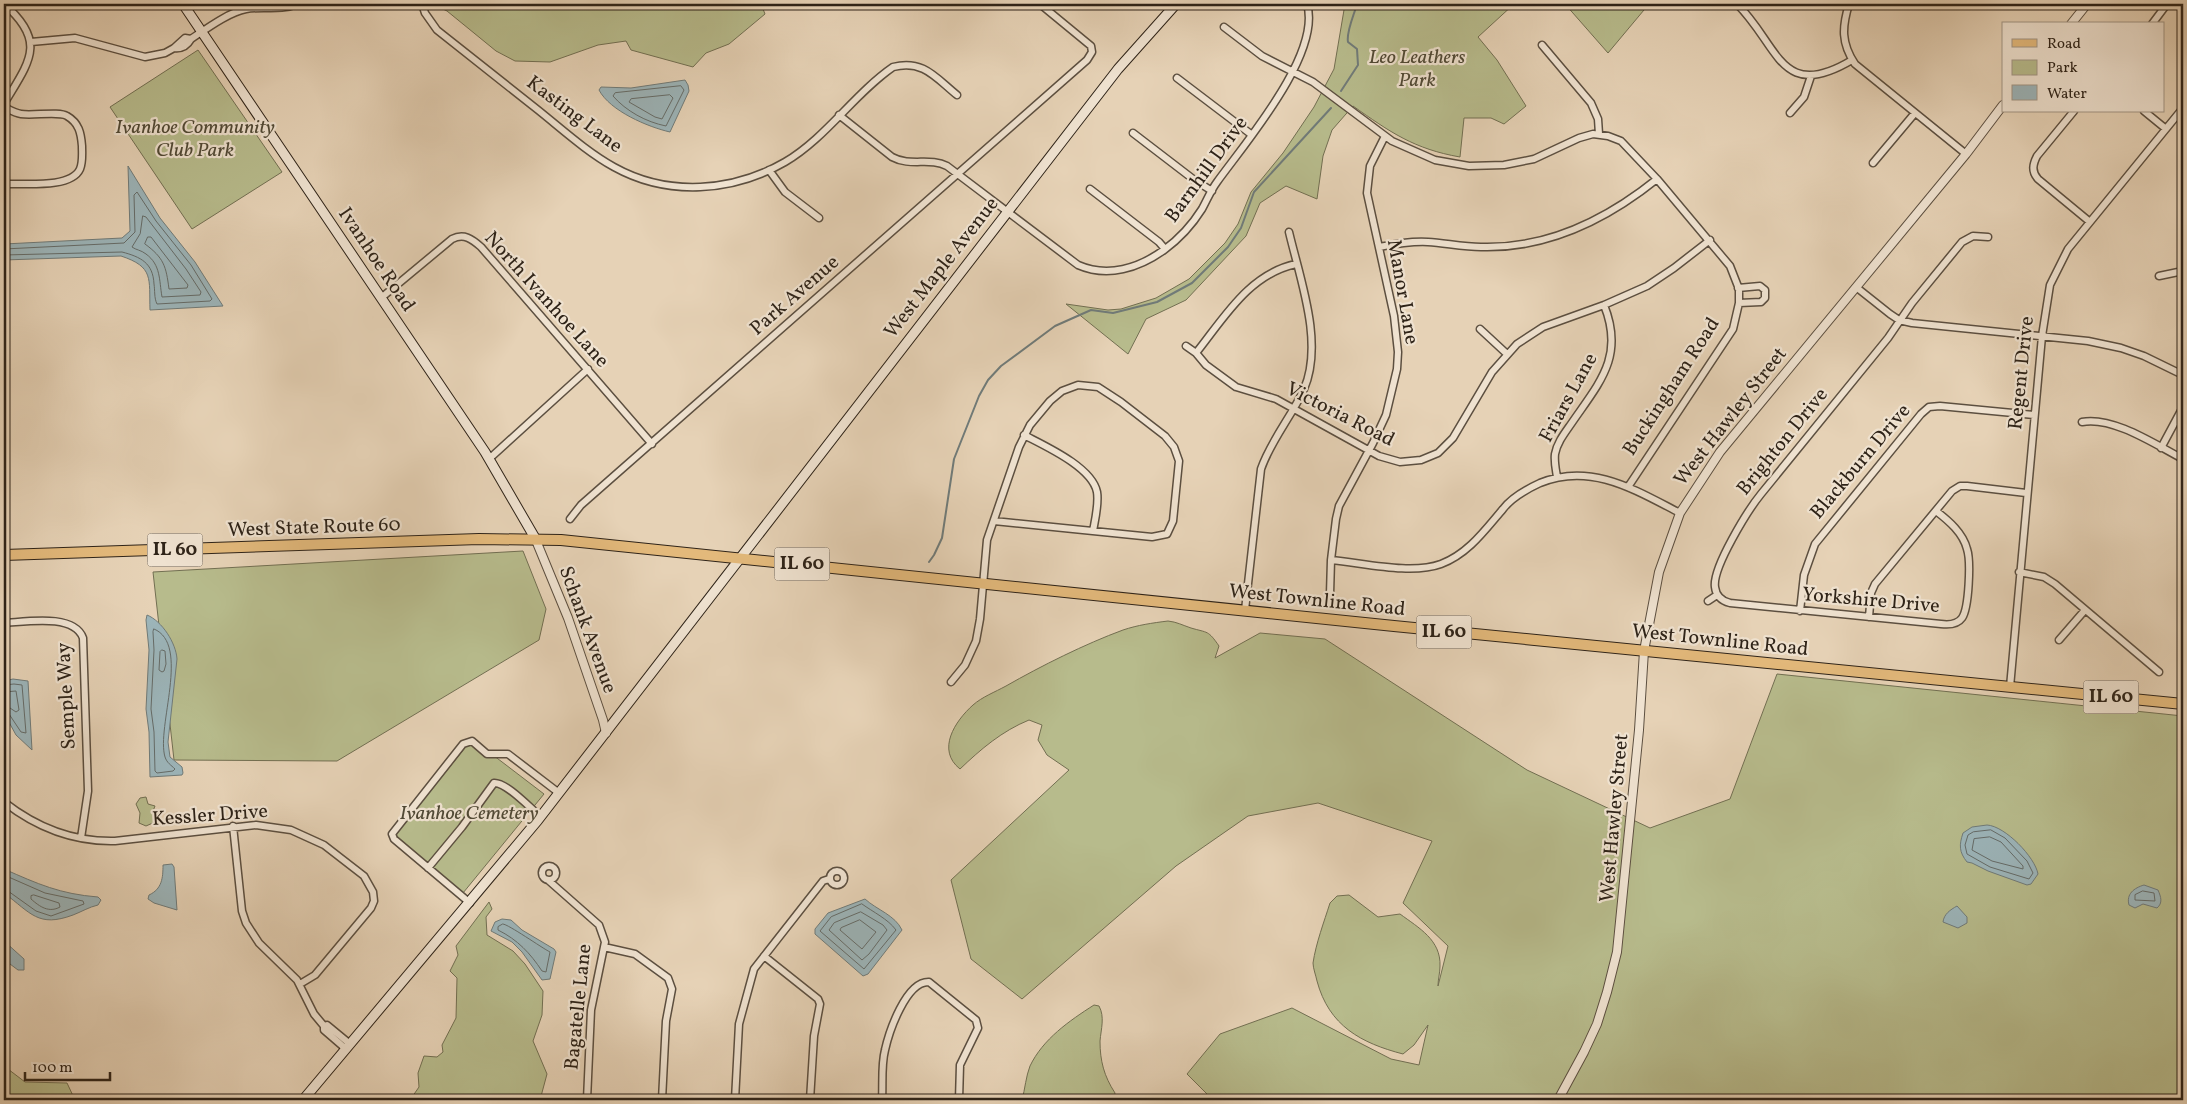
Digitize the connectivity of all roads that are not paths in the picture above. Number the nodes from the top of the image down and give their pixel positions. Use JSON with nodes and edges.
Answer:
{"nodes":[{"id":1,"x":4,"y":4,"type":"edge"},
{"id":2,"x":183,"y":4,"type":"edge"},
{"id":3,"x":297,"y":4,"type":"edge"},
{"id":4,"x":422,"y":4,"type":"edge"},
{"id":5,"x":1040,"y":4,"type":"edge"},
{"id":6,"x":1176,"y":4,"type":"edge"},
{"id":7,"x":1307,"y":4,"type":"edge"},
{"id":8,"x":1737,"y":4,"type":"edge"},
{"id":9,"x":1848,"y":4,"type":"edge"},
{"id":10,"x":2087,"y":4,"type":"edge"},
{"id":11,"x":2167,"y":4,"type":"edge"},
{"id":12,"x":2073,"y":22,"type":"edge"},
{"id":13,"x":2154,"y":22,"type":"edge"},
{"id":14,"x":1224,"y":27,"type":"dead end"},
{"id":15,"x":202,"y":32,"type":"junction"},
{"id":16,"x":31,"y":42,"type":"junction"},
{"id":17,"x":1542,"y":45,"type":"dead end"},
{"id":18,"x":1852,"y":60,"type":"junction"},
{"id":19,"x":1292,"y":70,"type":"junction"},
{"id":20,"x":1811,"y":76,"type":"junction"},
{"id":21,"x":1177,"y":78,"type":"dead end"},
{"id":22,"x":957,"y":95,"type":"dead end"},
{"id":23,"x":4,"y":105,"type":"edge"},
{"id":24,"x":2002,"y":106,"type":"edge"},
{"id":25,"x":2183,"y":108,"type":"edge"},
{"id":26,"x":2073,"y":112,"type":"edge"},
{"id":27,"x":2145,"y":112,"type":"edge"},
{"id":28,"x":1790,"y":113,"type":"dead end"},
{"id":29,"x":1915,"y":114,"type":"junction"},
{"id":30,"x":840,"y":115,"type":"junction"},
{"id":31,"x":2166,"y":129,"type":"junction"},
{"id":32,"x":1133,"y":132,"type":"dead end"},
{"id":33,"x":1599,"y":134,"type":"junction"},
{"id":34,"x":1252,"y":135,"type":"junction"},
{"id":35,"x":1385,"y":136,"type":"junction"},
{"id":36,"x":1966,"y":154,"type":"junction"},
{"id":37,"x":1873,"y":163,"type":"dead end"},
{"id":38,"x":769,"y":170,"type":"junction"},
{"id":39,"x":959,"y":174,"type":"junction"},
{"id":40,"x":1657,"y":179,"type":"junction"},
{"id":41,"x":4,"y":184,"type":"edge"},
{"id":42,"x":1090,"y":189,"type":"dead end"},
{"id":43,"x":1212,"y":191,"type":"junction"},
{"id":44,"x":1007,"y":212,"type":"junction"},
{"id":45,"x":819,"y":218,"type":"dead end"},
{"id":46,"x":2090,"y":222,"type":"junction"},
{"id":47,"x":1289,"y":232,"type":"dead end"},
{"id":48,"x":1988,"y":237,"type":"dead end"},
{"id":49,"x":1710,"y":240,"type":"junction"},
{"id":50,"x":1379,"y":246,"type":"junction"},
{"id":51,"x":1166,"y":249,"type":"junction"},
{"id":52,"x":1296,"y":264,"type":"junction"},
{"id":53,"x":2183,"y":271,"type":"edge"},
{"id":54,"x":2159,"y":276,"type":"dead end"},
{"id":55,"x":1856,"y":287,"type":"junction"},
{"id":56,"x":1738,"y":288,"type":"junction"},
{"id":57,"x":381,"y":298,"type":"junction"},
{"id":58,"x":1739,"y":303,"type":"junction"},
{"id":59,"x":1604,"y":305,"type":"junction"},
{"id":60,"x":1899,"y":320,"type":"junction"},
{"id":61,"x":1480,"y":329,"type":"dead end"},
{"id":62,"x":2042,"y":336,"type":"junction"},
{"id":63,"x":1186,"y":346,"type":"dead end"},
{"id":64,"x":1196,"y":354,"type":"junction"},
{"id":65,"x":1507,"y":354,"type":"junction"},
{"id":66,"x":588,"y":369,"type":"junction"},
{"id":67,"x":2183,"y":375,"type":"edge"},
{"id":68,"x":2183,"y":407,"type":"edge"},
{"id":69,"x":1294,"y":408,"type":"junction"},
{"id":70,"x":2034,"y":415,"type":"junction"},
{"id":71,"x":2082,"y":422,"type":"dead end"},
{"id":72,"x":1024,"y":435,"type":"junction"},
{"id":73,"x":652,"y":444,"type":"junction"},
{"id":74,"x":2161,"y":448,"type":"junction"},
{"id":75,"x":1369,"y":451,"type":"junction"},
{"id":76,"x":489,"y":459,"type":"junction"},
{"id":77,"x":2183,"y":459,"type":"edge"},
{"id":78,"x":1557,"y":477,"type":"junction"},
{"id":79,"x":1628,"y":487,"type":"junction"},
{"id":80,"x":2026,"y":493,"type":"junction"},
{"id":81,"x":1936,"y":512,"type":"junction"},
{"id":82,"x":1680,"y":513,"type":"junction"},
{"id":83,"x":570,"y":519,"type":"dead end"},
{"id":84,"x":994,"y":521,"type":"junction"},
{"id":85,"x":1093,"y":531,"type":"junction"},
{"id":86,"x":534,"y":538,"type":"junction"},
{"id":87,"x":4,"y":555,"type":"edge"},
{"id":88,"x":740,"y":558,"type":"junction"},
{"id":89,"x":1331,"y":560,"type":"junction"},
{"id":90,"x":2019,"y":572,"type":"junction"},
{"id":91,"x":982,"y":584,"type":"junction"},
{"id":92,"x":1330,"y":594,"type":"dead end"},
{"id":93,"x":1717,"y":595,"type":"junction"},
{"id":94,"x":1708,"y":601,"type":"dead end"},
{"id":95,"x":1245,"y":610,"type":"junction"},
{"id":96,"x":2084,"y":610,"type":"junction"},
{"id":97,"x":1800,"y":611,"type":"junction"},
{"id":98,"x":1869,"y":617,"type":"junction"},
{"id":99,"x":4,"y":623,"type":"edge"},
{"id":100,"x":2059,"y":640,"type":"dead end"},
{"id":101,"x":1644,"y":651,"type":"junction"},
{"id":102,"x":2159,"y":672,"type":"dead end"},
{"id":103,"x":951,"y":682,"type":"dead end"},
{"id":104,"x":2010,"y":687,"type":"junction"},
{"id":105,"x":2183,"y":704,"type":"edge"},
{"id":106,"x":606,"y":733,"type":"junction"},
{"id":107,"x":559,"y":793,"type":"junction"},
{"id":108,"x":4,"y":802,"type":"edge"},
{"id":109,"x":541,"y":817,"type":"junction"},
{"id":110,"x":233,"y":826,"type":"junction"},
{"id":111,"x":81,"y":838,"type":"junction"},
{"id":112,"x":428,"y":868,"type":"junction"},
{"id":113,"x":829,"y":879,"type":"dead end"},
{"id":114,"x":548,"y":880,"type":"dead end"},
{"id":115,"x":470,"y":902,"type":"junction"},
{"id":116,"x":604,"y":947,"type":"junction"},
{"id":117,"x":764,"y":956,"type":"junction"},
{"id":118,"x":300,"y":984,"type":"junction"},
{"id":119,"x":348,"y":1047,"type":"junction"},
{"id":120,"x":303,"y":1100,"type":"edge"},
{"id":121,"x":587,"y":1100,"type":"edge"},
{"id":122,"x":662,"y":1100,"type":"edge"},
{"id":123,"x":735,"y":1100,"type":"edge"},
{"id":124,"x":810,"y":1100,"type":"edge"},
{"id":125,"x":882,"y":1100,"type":"edge"},
{"id":126,"x":959,"y":1100,"type":"edge"},
{"id":127,"x":1558,"y":1100,"type":"edge"}],
"edges":[{"from":1,"to":16,"type":"street"},
{"from":2,"to":15,"type":"main road","name":"Ivanhoe Road"},
{"from":3,"to":15,"type":"street"},
{"from":4,"to":38,"type":"street","name":"Kasting Lane"},
{"from":5,"to":39,"type":"street","name":"Park Avenue"},
{"from":6,"to":44,"type":"main road","name":"West Maple Avenue"},
{"from":7,"to":19,"type":"street","name":"Barnhill Drive"},
{"from":8,"to":20,"type":"street"},
{"from":9,"to":18,"type":"street"},
{"from":10,"to":12,"type":"street"},
{"from":11,"to":13,"type":"street"},
{"from":14,"to":19,"type":"street"},
{"from":15,"to":16,"type":"street"},
{"from":15,"to":57,"type":"main road","name":"Ivanhoe Road"},
{"from":16,"to":23,"type":"street"},
{"from":17,"to":33,"type":"street"},
{"from":18,"to":20,"type":"street"},
{"from":18,"to":29,"type":"street"},
{"from":19,"to":34,"type":"street","name":"Barnhill Drive"},
{"from":19,"to":35,"type":"street"},
{"from":20,"to":28,"type":"street"},
{"from":21,"to":34,"type":"street"},
{"from":22,"to":30,"type":"street","name":"Kasting Lane"},
{"from":23,"to":41,"type":"street"},
{"from":24,"to":36,"type":"street","name":"West Hawley Street"},
{"from":25,"to":31,"type":"street","name":"Regent Drive"},
{"from":26,"to":46,"type":"street"},
{"from":27,"to":31,"type":"street"},
{"from":29,"to":36,"type":"street"},
{"from":29,"to":37,"type":"street"},
{"from":30,"to":38,"type":"street","name":"Kasting Lane"},
{"from":30,"to":39,"type":"street","name":"Barnhill Drive"},
{"from":31,"to":46,"type":"street","name":"Regent Drive"},
{"from":32,"to":43,"type":"street"},
{"from":33,"to":35,"type":"street"},
{"from":33,"to":40,"type":"street","name":"Buckingham Road"},
{"from":34,"to":43,"type":"street","name":"Barnhill Drive"},
{"from":35,"to":50,"type":"street","name":"Manor Lane"},
{"from":36,"to":55,"type":"street","name":"West Hawley Street"},
{"from":38,"to":45,"type":"street"},
{"from":39,"to":44,"type":"street","name":"Barnhill Drive"},
{"from":39,"to":73,"type":"street","name":"Park Avenue"},
{"from":40,"to":49,"type":"street","name":"Buckingham Road"},
{"from":40,"to":50,"type":"street"},
{"from":42,"to":51,"type":"street"},
{"from":43,"to":51,"type":"street","name":"Barnhill Drive"},
{"from":44,"to":51,"type":"street","name":"Barnhill Drive"},
{"from":44,"to":88,"type":"main road","name":"West Maple Avenue"},
{"from":46,"to":62,"type":"street","name":"Regent Drive"},
{"from":47,"to":52,"type":"street"},
{"from":48,"to":60,"type":"street","name":"Brighton Drive"},
{"from":49,"to":56,"type":"street","name":"Buckingham Road"},
{"from":49,"to":59,"type":"street","name":"Victoria Road"},
{"from":50,"to":75,"type":"street","name":"Manor Lane"},
{"from":52,"to":64,"type":"street"},
{"from":52,"to":69,"type":"street"},
{"from":53,"to":54,"type":"street"},
{"from":55,"to":60,"type":"street"},
{"from":55,"to":82,"type":"street","name":"West Hawley Street"},
{"from":56,"to":58,"type":"street","name":"Buckingham Road"},
{"from":56,"to":58,"type":"street"},
{"from":57,"to":66,"type":"street","name":"North Ivanhoe Lane"},
{"from":57,"to":76,"type":"main road","name":"Ivanhoe Road"},
{"from":58,"to":79,"type":"street","name":"Buckingham Road"},
{"from":59,"to":65,"type":"street","name":"Victoria Road"},
{"from":59,"to":78,"type":"street","name":"Friars Lane"},
{"from":60,"to":62,"type":"street"},
{"from":60,"to":93,"type":"street","name":"Brighton Drive"},
{"from":61,"to":65,"type":"street"},
{"from":62,"to":67,"type":"street"},
{"from":62,"to":70,"type":"street","name":"Regent Drive"},
{"from":63,"to":64,"type":"street","name":"Victoria Road"},
{"from":64,"to":69,"type":"street","name":"Victoria Road"},
{"from":65,"to":75,"type":"street","name":"Victoria Road"},
{"from":66,"to":73,"type":"street","name":"North Ivanhoe Lane"},
{"from":66,"to":76,"type":"street"},
{"from":68,"to":74,"type":"street"},
{"from":69,"to":75,"type":"street","name":"Victoria Road"},
{"from":69,"to":95,"type":"street"},
{"from":70,"to":80,"type":"street","name":"Regent Drive"},
{"from":70,"to":97,"type":"street","name":"Blackburn Drive"},
{"from":71,"to":74,"type":"street"},
{"from":72,"to":84,"type":"street"},
{"from":72,"to":85,"type":"street"},
{"from":72,"to":85,"type":"street"},
{"from":73,"to":83,"type":"street","name":"Park Avenue"},
{"from":74,"to":77,"type":"street"},
{"from":75,"to":89,"type":"street","name":"Manor Lane"},
{"from":76,"to":86,"type":"main road","name":"Ivanhoe Road"},
{"from":78,"to":79,"type":"street"},
{"from":78,"to":89,"type":"street"},
{"from":79,"to":82,"type":"street"},
{"from":80,"to":81,"type":"street"},
{"from":80,"to":90,"type":"street","name":"Regent Drive"},
{"from":81,"to":98,"type":"street"},
{"from":81,"to":98,"type":"street","name":"Yorkshire Drive"},
{"from":82,"to":101,"type":"street","name":"West Hawley Street"},
{"from":84,"to":85,"type":"street"},
{"from":84,"to":91,"type":"street"},
{"from":86,"to":87,"type":"main road","name":"West State Route 60","number":"IL 60"},
{"from":86,"to":88,"type":"main road","number":"IL 60"},
{"from":86,"to":106,"type":"street","name":"Schank Avenue"},
{"from":88,"to":91,"type":"main road","name":"West Townline Road","number":"IL 60"},
{"from":88,"to":106,"type":"main road","name":"West Maple Avenue"},
{"from":89,"to":92,"type":"street","name":"Manor Lane"},
{"from":90,"to":96,"type":"street"},
{"from":90,"to":104,"type":"street","name":"Regent Drive"},
{"from":91,"to":95,"type":"main road","name":"West Townline Road","number":"IL 60"},
{"from":91,"to":103,"type":"street"},
{"from":93,"to":94,"type":"street"},
{"from":93,"to":97,"type":"street","name":"Yorkshire Drive"},
{"from":95,"to":101,"type":"main road","name":"West Townline Road","number":"IL 60"},
{"from":96,"to":100,"type":"street"},
{"from":96,"to":102,"type":"street"},
{"from":97,"to":98,"type":"street","name":"Yorkshire Drive"},
{"from":99,"to":111,"type":"street","name":"Semple Way"},
{"from":101,"to":104,"type":"main road","name":"West Townline Road","number":"IL 60"},
{"from":101,"to":127,"type":"street","name":"West Hawley Street"},
{"from":104,"to":105,"type":"main road","number":"IL 60"},
{"from":106,"to":107,"type":"main road","name":"West Maple Avenue"},
{"from":107,"to":109,"type":"main road","name":"West Maple Avenue"},
{"from":107,"to":112,"type":"street"},
{"from":108,"to":111,"type":"street","name":"Kessler Drive"},
{"from":109,"to":112,"type":"street"},
{"from":109,"to":115,"type":"main road","name":"West Maple Avenue"},
{"from":110,"to":111,"type":"street","name":"Kessler Drive"},
{"from":110,"to":118,"type":"street"},
{"from":110,"to":118,"type":"street","name":"Kessler Drive"},
{"from":112,"to":115,"type":"street"},
{"from":113,"to":117,"type":"street"},
{"from":114,"to":116,"type":"street","name":"Bagatelle Lane"},
{"from":115,"to":119,"type":"main road","name":"West Maple Avenue"},
{"from":116,"to":121,"type":"street","name":"Bagatelle Lane"},
{"from":116,"to":122,"type":"street"},
{"from":117,"to":123,"type":"street"},
{"from":117,"to":124,"type":"street"},
{"from":118,"to":119,"type":"street"},
{"from":119,"to":120,"type":"main road","name":"West Maple Avenue"},
{"from":125,"to":126,"type":"street"}]}
